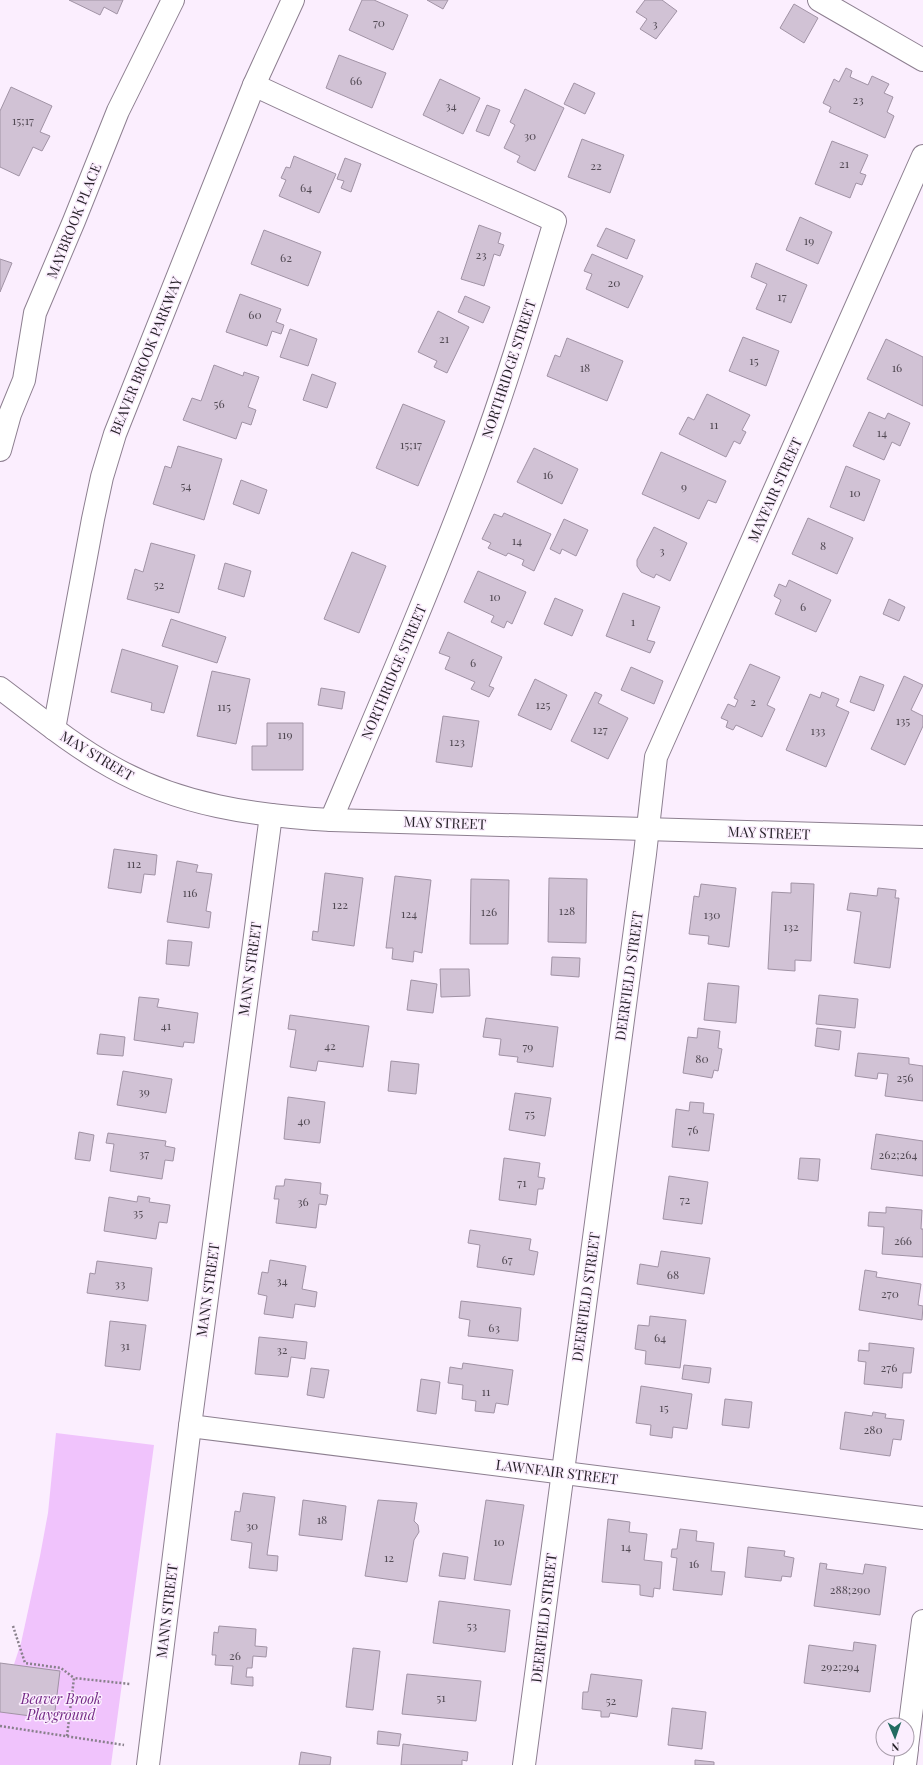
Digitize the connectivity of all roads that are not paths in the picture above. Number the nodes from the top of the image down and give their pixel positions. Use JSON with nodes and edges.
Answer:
{"nodes":[{"id":1,"x":173,"y":0,"type":"edge"},
{"id":2,"x":293,"y":0,"type":"edge"},
{"id":3,"x":819,"y":0,"type":"edge"},
{"id":4,"x":923,"y":60,"type":"edge"},
{"id":5,"x":254,"y":85,"type":"junction"},
{"id":6,"x":923,"y":156,"type":"edge"},
{"id":7,"x":0,"y":450,"type":"edge"},
{"id":8,"x":0,"y":688,"type":"edge"},
{"id":9,"x":54,"y":729,"type":"junction"},
{"id":10,"x":271,"y":815,"type":"junction"},
{"id":11,"x":331,"y":820,"type":"junction"},
{"id":12,"x":648,"y":829,"type":"junction"},
{"id":13,"x":923,"y":837,"type":"edge"},
{"id":14,"x":190,"y":1426,"type":"junction"},
{"id":15,"x":563,"y":1473,"type":"junction"},
{"id":16,"x":923,"y":1518,"type":"edge"},
{"id":17,"x":923,"y":1622,"type":"edge"},
{"id":18,"x":911,"y":1717,"type":"edge"},
{"id":19,"x":148,"y":1765,"type":"edge"},
{"id":20,"x":524,"y":1765,"type":"edge"}],
"edges":[{"from":1,"to":7,"type":"street","name":"MAYBROOK PLACE"},
{"from":2,"to":5,"type":"street","name":"BEAVER BROOK PARKWAY"},
{"from":3,"to":4,"type":"street"},
{"from":5,"to":9,"type":"street","name":"BEAVER BROOK PARKWAY"},
{"from":5,"to":11,"type":"street","name":"NORTHRIDGE STREET"},
{"from":6,"to":12,"type":"street","name":"MAYFAIR STREET"},
{"from":8,"to":9,"type":"street","name":"MAY STREET"},
{"from":9,"to":10,"type":"street","name":"MAY STREET"},
{"from":10,"to":11,"type":"street","name":"MAY STREET"},
{"from":10,"to":14,"type":"street","name":"MANN STREET"},
{"from":11,"to":12,"type":"street","name":"MAY STREET"},
{"from":12,"to":13,"type":"street","name":"MAY STREET"},
{"from":12,"to":15,"type":"street","name":"DEERFIELD STREET"},
{"from":14,"to":15,"type":"street","name":"LAWNFAIR STREET"},
{"from":14,"to":19,"type":"street","name":"MANN STREET"},
{"from":15,"to":16,"type":"street","name":"LAWNFAIR STREET"},
{"from":15,"to":20,"type":"street","name":"DEERFIELD STREET"},
{"from":17,"to":18,"type":"street"}]}
